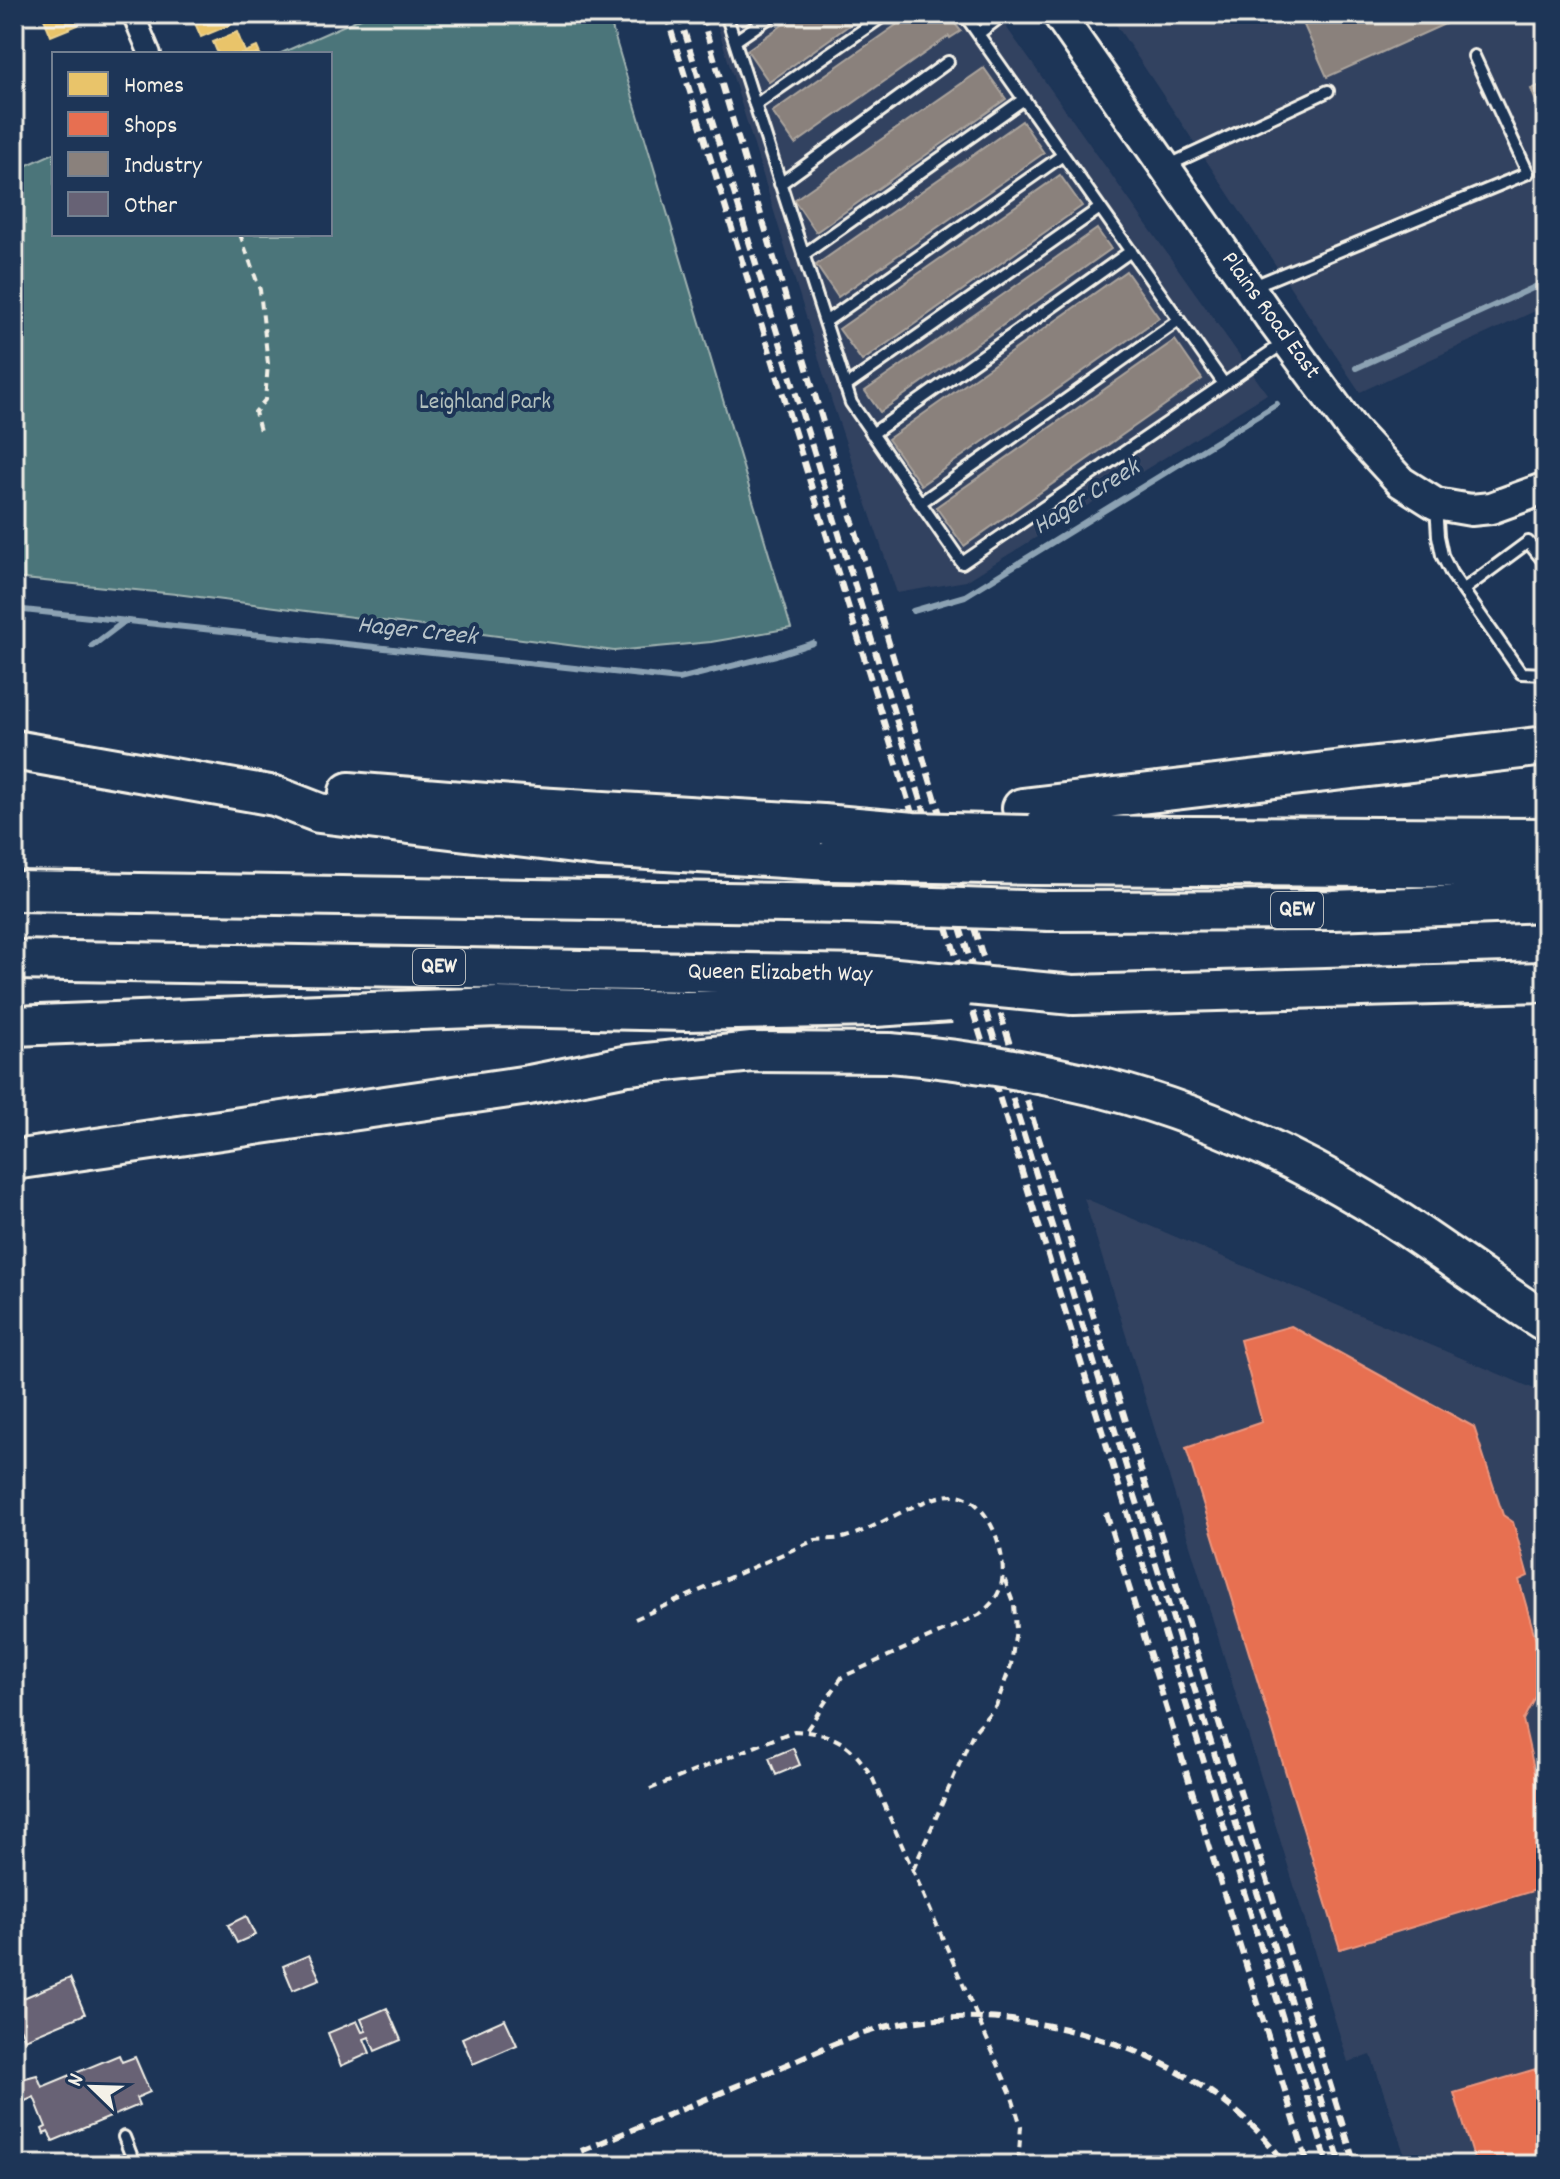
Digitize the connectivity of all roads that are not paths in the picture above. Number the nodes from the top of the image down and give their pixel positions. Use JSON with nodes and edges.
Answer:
{"nodes":[{"id":1,"x":133,"y":14,"type":"edge"},
{"id":2,"x":726,"y":14,"type":"edge"},
{"id":3,"x":774,"y":14,"type":"edge"},
{"id":4,"x":886,"y":14,"type":"edge"},
{"id":5,"x":964,"y":14,"type":"edge"},
{"id":6,"x":1004,"y":14,"type":"edge"},
{"id":7,"x":1058,"y":14,"type":"edge"},
{"id":8,"x":978,"y":34,"type":"junction"},
{"id":9,"x":735,"y":41,"type":"junction"},
{"id":10,"x":149,"y":52,"type":"edge"},
{"id":11,"x":1474,"y":56,"type":"dead end"},
{"id":12,"x":948,"y":62,"type":"dead end"},
{"id":13,"x":1328,"y":91,"type":"dead end"},
{"id":14,"x":1024,"y":99,"type":"junction"},
{"id":15,"x":755,"y":105,"type":"junction"},
{"id":16,"x":1063,"y":155,"type":"junction"},
{"id":17,"x":1165,"y":167,"type":"junction"},
{"id":18,"x":780,"y":184,"type":"junction"},
{"id":19,"x":1100,"y":208,"type":"junction"},
{"id":20,"x":1131,"y":251,"type":"junction"},
{"id":21,"x":803,"y":255,"type":"junction"},
{"id":22,"x":1249,"y":287,"type":"junction"},
{"id":23,"x":1179,"y":320,"type":"junction"},
{"id":24,"x":825,"y":322,"type":"junction"},
{"id":25,"x":1287,"y":341,"type":"junction"},
{"id":26,"x":1224,"y":384,"type":"junction"},
{"id":27,"x":845,"y":387,"type":"junction"},
{"id":28,"x":872,"y":434,"type":"junction"},
{"id":29,"x":1546,"y":488,"type":"edge"},
{"id":30,"x":920,"y":503,"type":"junction"},
{"id":31,"x":1436,"y":504,"type":"junction"},
{"id":32,"x":1546,"y":564,"type":"edge"},
{"id":33,"x":1463,"y":590,"type":"junction"},
{"id":34,"x":1546,"y":674,"type":"edge"},
{"id":35,"x":1546,"y":746,"type":"edge"},
{"id":36,"x":14,"y":750,"type":"edge"},
{"id":37,"x":275,"y":796,"type":"junction"},
{"id":38,"x":1028,"y":836,"type":"junction"},
{"id":39,"x":1546,"y":838,"type":"edge"},
{"id":40,"x":1546,"y":868,"type":"edge"},
{"id":41,"x":14,"y":891,"type":"edge"},
{"id":42,"x":1546,"y":902,"type":"edge"},
{"id":43,"x":14,"y":960,"type":"edge"},
{"id":44,"x":1546,"y":982,"type":"edge"},
{"id":45,"x":870,"y":991,"type":"junction"},
{"id":46,"x":24,"y":1031,"type":"edge"},
{"id":47,"x":14,"y":1160,"type":"edge"},
{"id":48,"x":1546,"y":1322,"type":"edge"},
{"id":49,"x":124,"y":2137,"type":"dead end"},
{"id":50,"x":135,"y":2165,"type":"edge"}],
"edges":[{"from":1,"to":10,"type":"street"},
{"from":2,"to":9,"type":"lane"},
{"from":3,"to":9,"type":"lane"},
{"from":4,"to":15,"type":"lane"},
{"from":5,"to":8,"type":"lane"},
{"from":6,"to":8,"type":"lane"},
{"from":7,"to":17,"type":"main road","name":"Plains Road East"},
{"from":8,"to":14,"type":"lane"},
{"from":9,"to":15,"type":"lane"},
{"from":11,"to":22,"type":"lane"},
{"from":12,"to":18,"type":"lane"},
{"from":13,"to":17,"type":"lane"},
{"from":14,"to":16,"type":"lane"},
{"from":14,"to":21,"type":"lane"},
{"from":15,"to":18,"type":"lane"},
{"from":16,"to":19,"type":"lane"},
{"from":16,"to":24,"type":"lane"},
{"from":17,"to":22,"type":"main road","name":"Plains Road East"},
{"from":18,"to":21,"type":"lane"},
{"from":19,"to":20,"type":"lane"},
{"from":19,"to":27,"type":"lane"},
{"from":20,"to":23,"type":"lane"},
{"from":20,"to":28,"type":"lane"},
{"from":21,"to":24,"type":"lane"},
{"from":22,"to":25,"type":"main road","name":"Plains Road East"},
{"from":23,"to":26,"type":"lane"},
{"from":23,"to":30,"type":"lane"},
{"from":24,"to":27,"type":"lane"},
{"from":25,"to":26,"type":"lane"},
{"from":25,"to":31,"type":"main road","name":"Plains Road East"},
{"from":26,"to":30,"type":"lane"},
{"from":27,"to":28,"type":"lane"},
{"from":28,"to":30,"type":"lane"},
{"from":29,"to":31,"type":"main road","name":"Plains Road East"},
{"from":31,"to":33,"type":"lane"},
{"from":32,"to":33,"type":"lane"},
{"from":33,"to":34,"type":"lane"},
{"from":35,"to":38,"type":"highway"},
{"from":36,"to":37,"type":"highway"},
{"from":37,"to":38,"type":"highway","bridge":true},
{"from":37,"to":38,"type":"highway","bridge":true},
{"from":38,"to":39,"type":"highway"},
{"from":38,"to":40,"type":"highway"},
{"from":41,"to":42,"type":"highway","number":"QEW","bridge":true},
{"from":43,"to":45,"type":"highway","name":"Queen Elizabeth Way","number":"QEW"},
{"from":44,"to":45,"type":"highway","name":"Queen Elizabeth Way","number":"QEW","bridge":true},
{"from":45,"to":46,"type":"highway"},
{"from":47,"to":48,"type":"highway","bridge":true},
{"from":49,"to":50,"type":"lane"}]}
